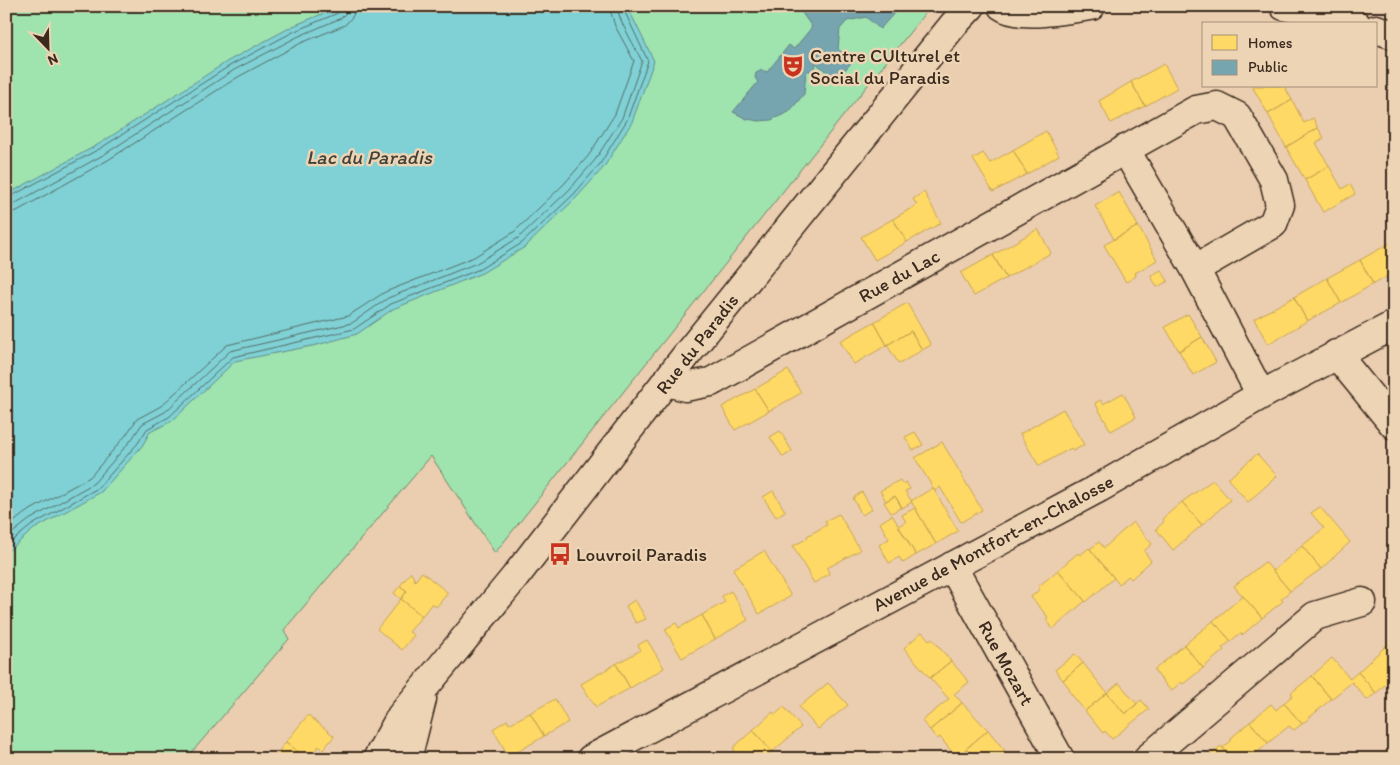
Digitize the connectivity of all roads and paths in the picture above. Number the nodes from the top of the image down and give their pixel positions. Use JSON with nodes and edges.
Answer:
{"nodes":[{"id":1,"x":971,"y":6,"type":"edge"},
{"id":2,"x":1002,"y":6,"type":"edge"},
{"id":3,"x":1091,"y":6,"type":"edge"},
{"id":4,"x":1284,"y":6,"type":"edge"},
{"id":5,"x":1348,"y":22,"type":"edge"},
{"id":6,"x":1378,"y":30,"type":"edge"},
{"id":7,"x":1394,"y":35,"type":"edge"},
{"id":8,"x":1125,"y":149,"type":"junction"},
{"id":9,"x":1195,"y":269,"type":"junction"},
{"id":10,"x":1394,"y":324,"type":"edge"},
{"id":11,"x":1336,"y":354,"type":"junction"},
{"id":12,"x":668,"y":382,"type":"junction"},
{"id":13,"x":1261,"y":395,"type":"junction"},
{"id":14,"x":1394,"y":425,"type":"edge"},
{"id":15,"x":952,"y":566,"type":"junction"},
{"id":16,"x":1362,"y":602,"type":"dead end"},
{"id":17,"x":426,"y":685,"type":"junction"},
{"id":18,"x":377,"y":759,"type":"edge"},
{"id":19,"x":407,"y":759,"type":"edge"},
{"id":20,"x":591,"y":759,"type":"edge"},
{"id":21,"x":1060,"y":759,"type":"edge"},
{"id":22,"x":1147,"y":759,"type":"edge"}],
"edges":[{"from":1,"to":12,"type":"street","name":"Rue du Paradis"},
{"from":2,"to":3,"type":"street"},
{"from":4,"to":5,"type":"street"},
{"from":6,"to":7,"type":"street"},
{"from":8,"to":9,"type":"street"},
{"from":8,"to":9,"type":"street","name":"Rue du Lac"},
{"from":8,"to":12,"type":"street","name":"Rue du Lac"},
{"from":9,"to":13,"type":"street"},
{"from":10,"to":11,"type":"street","name":"Avenue de Montfort-en-Chalosse"},
{"from":11,"to":13,"type":"street","name":"Avenue de Montfort-en-Chalosse"},
{"from":11,"to":14,"type":"street"},
{"from":12,"to":17,"type":"street","name":"Rue du Paradis"},
{"from":13,"to":15,"type":"street","name":"Avenue de Montfort-en-Chalosse"},
{"from":15,"to":20,"type":"street","name":"Avenue de Montfort-en-Chalosse"},
{"from":15,"to":21,"type":"street","name":"Rue Mozart"},
{"from":16,"to":22,"type":"street"},
{"from":17,"to":18,"type":"street","name":"Rue du Paradis"},
{"from":17,"to":19,"type":"street","name":"Rue du Paradis"}]}
